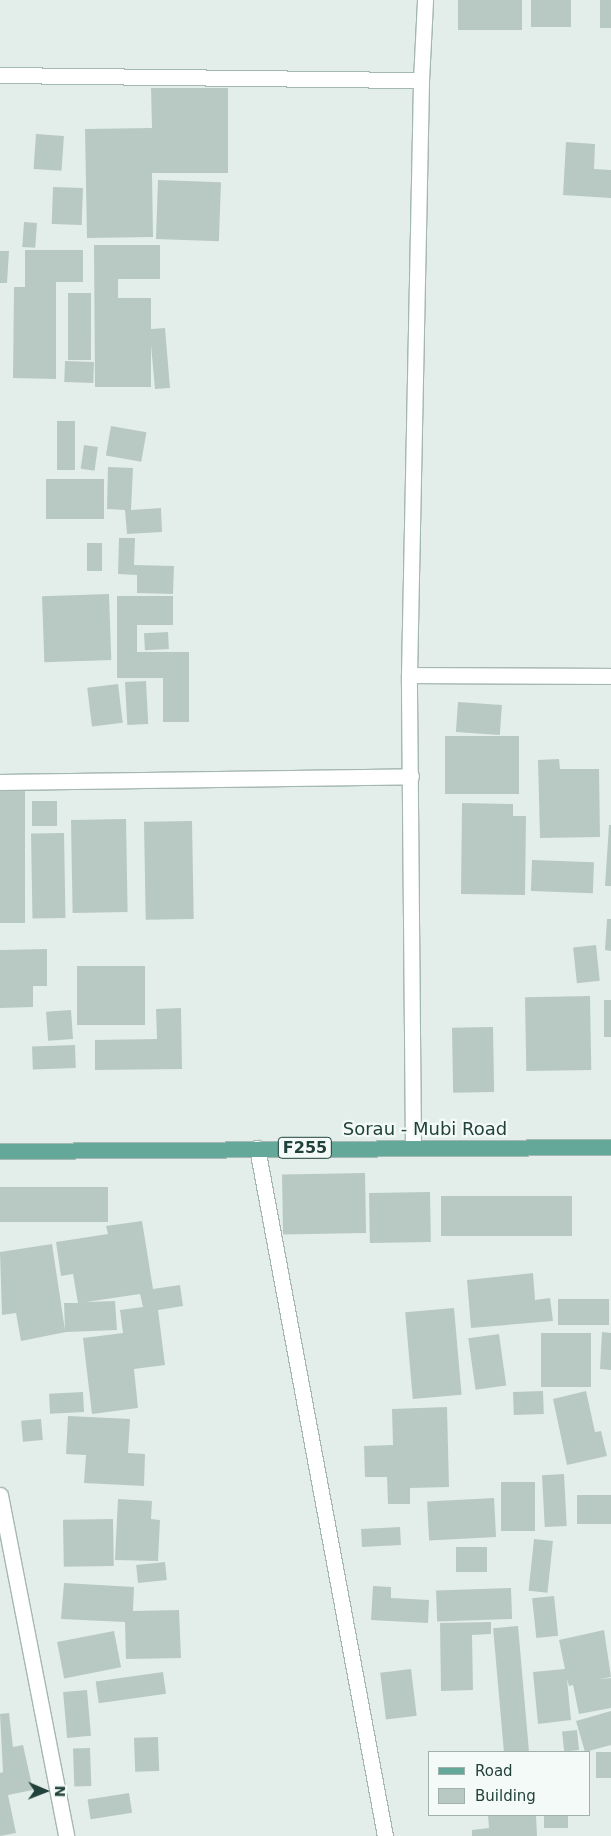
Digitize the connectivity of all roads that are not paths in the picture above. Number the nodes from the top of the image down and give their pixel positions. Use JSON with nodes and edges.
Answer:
{"nodes":[{"id":1,"x":425,"y":0,"type":"edge"},
{"id":2,"x":0,"y":75,"type":"edge"},
{"id":3,"x":421,"y":80,"type":"junction"},
{"id":4,"x":409,"y":675,"type":"junction"},
{"id":5,"x":611,"y":676,"type":"edge"},
{"id":6,"x":410,"y":776,"type":"junction"},
{"id":7,"x":0,"y":782,"type":"edge"},
{"id":8,"x":611,"y":1147,"type":"edge"},
{"id":9,"x":257,"y":1148,"type":"junction"},
{"id":10,"x":413,"y":1148,"type":"junction"},
{"id":11,"x":0,"y":1151,"type":"edge"},
{"id":12,"x":0,"y":1495,"type":"edge"},
{"id":13,"x":66,"y":1836,"type":"edge"},
{"id":14,"x":385,"y":1836,"type":"edge"}],
"edges":[{"from":1,"to":3,"type":"street"},
{"from":2,"to":3,"type":"street"},
{"from":3,"to":4,"type":"street"},
{"from":4,"to":5,"type":"street"},
{"from":4,"to":6,"type":"street"},
{"from":6,"to":7,"type":"street"},
{"from":6,"to":10,"type":"street"},
{"from":8,"to":10,"type":"main road","name":"Sorau - Mubi Road","number":"F255"},
{"from":9,"to":10,"type":"main road","name":"Sorau - Mubi Road","number":"F255"},
{"from":9,"to":11,"type":"main road","name":"Sorau - Mubi Road","number":"F255"},
{"from":9,"to":14,"type":"street"},
{"from":12,"to":13,"type":"street"}]}
